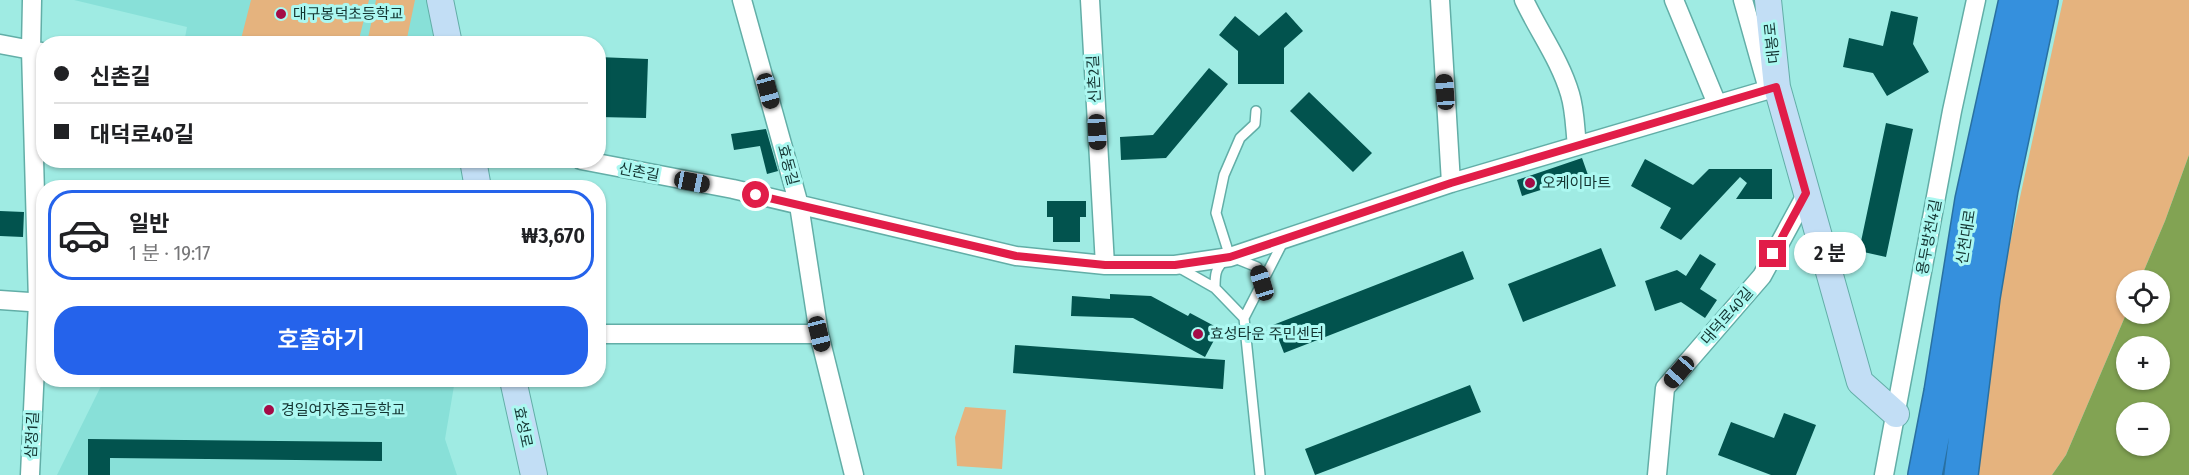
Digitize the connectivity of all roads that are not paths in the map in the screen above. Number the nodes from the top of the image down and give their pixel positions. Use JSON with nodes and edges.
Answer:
{"nodes":[{"id":1,"x":32,"y":0,"type":"edge"},
{"id":2,"x":440,"y":0,"type":"edge"},
{"id":3,"x":742,"y":0,"type":"edge"},
{"id":4,"x":1090,"y":0,"type":"edge"},
{"id":5,"x":1440,"y":0,"type":"edge"},
{"id":6,"x":1524,"y":0,"type":"edge"},
{"id":7,"x":1674,"y":0,"type":"edge"},
{"id":8,"x":1743,"y":0,"type":"edge"},
{"id":9,"x":1768,"y":0,"type":"edge"},
{"id":10,"x":1976,"y":0,"type":"edge"},
{"id":11,"x":2001,"y":0,"type":"edge"},
{"id":12,"x":2016,"y":0,"type":"edge"},
{"id":13,"x":2041,"y":0,"type":"edge"},
{"id":14,"x":2056,"y":0,"type":"edge"},
{"id":15,"x":447,"y":36,"type":"edge"},
{"id":16,"x":36,"y":41,"type":"edge"},
{"id":17,"x":0,"y":44,"type":"edge"},
{"id":18,"x":36,"y":51,"type":"edge"},
{"id":19,"x":1772,"y":88,"type":"junction"},
{"id":20,"x":1717,"y":104,"type":"junction"},
{"id":21,"x":1256,"y":111,"type":"dead end"},
{"id":22,"x":1577,"y":146,"type":"junction"},
{"id":23,"x":606,"y":165,"type":"edge"},
{"id":24,"x":1451,"y":183,"type":"junction"},
{"id":25,"x":1806,"y":193,"type":"junction"},
{"id":26,"x":1987,"y":194,"type":"junction"},
{"id":27,"x":799,"y":205,"type":"junction"},
{"id":28,"x":1284,"y":240,"type":"junction"},
{"id":29,"x":1230,"y":257,"type":"junction"},
{"id":30,"x":1105,"y":265,"type":"junction"},
{"id":31,"x":1175,"y":265,"type":"junction"},
{"id":32,"x":1262,"y":283,"type":"junction"},
{"id":33,"x":1215,"y":288,"type":"junction"},
{"id":34,"x":0,"y":300,"type":"edge"},
{"id":35,"x":36,"y":303,"type":"edge"},
{"id":36,"x":1938,"y":317,"type":"junction"},
{"id":37,"x":1244,"y":318,"type":"junction"},
{"id":38,"x":606,"y":334,"type":"edge"},
{"id":39,"x":819,"y":334,"type":"junction"},
{"id":40,"x":36,"y":381,"type":"edge"},
{"id":41,"x":515,"y":387,"type":"edge"},
{"id":42,"x":1941,"y":392,"type":"junction"},
{"id":43,"x":1896,"y":414,"type":"junction"},
{"id":44,"x":849,"y":474,"type":"edge"},
{"id":45,"x":30,"y":475,"type":"edge"},
{"id":46,"x":534,"y":475,"type":"edge"},
{"id":47,"x":1260,"y":475,"type":"edge"},
{"id":48,"x":1657,"y":475,"type":"edge"},
{"id":49,"x":1884,"y":475,"type":"edge"},
{"id":50,"x":1924,"y":475,"type":"edge"},
{"id":51,"x":1940,"y":475,"type":"edge"},
{"id":52,"x":1961,"y":475,"type":"edge"}],
"edges":[{"from":1,"to":16,"type":"street","name":"삼정1길"},
{"from":2,"to":15,"type":"street"},
{"from":3,"to":27,"type":"street","name":"효동길"},
{"from":4,"to":30,"type":"street","name":"신촌2길"},
{"from":5,"to":24,"type":"street"},
{"from":6,"to":22,"type":"street"},
{"from":7,"to":20,"type":"street"},
{"from":8,"to":19,"type":"street"},
{"from":9,"to":19,"type":"street","name":"대봉로"},
{"from":10,"to":43,"type":"street","name":"용두방천4길"},
{"from":11,"to":36,"type":"highway"},
{"from":12,"to":26,"type":"highway","name":"신천대로"},
{"from":13,"to":26,"type":"highway","name":"신천대로"},
{"from":14,"to":26,"type":"highway"},
{"from":17,"to":18,"type":"street"},
{"from":19,"to":20,"type":"street","name":"신촌길"},
{"from":19,"to":25,"type":"street","name":"대봉로"},
{"from":20,"to":22,"type":"street","name":"신촌길"},
{"from":21,"to":29,"type":"lane"},
{"from":22,"to":24,"type":"street","name":"신촌길"},
{"from":23,"to":27,"type":"street","name":"신촌길"},
{"from":24,"to":28,"type":"street","name":"신촌길"},
{"from":25,"to":43,"type":"street","name":"대봉로"},
{"from":25,"to":48,"type":"street","name":"대덕로40길"},
{"from":26,"to":36,"type":"highway"},
{"from":26,"to":42,"type":"highway","name":"신천대로"},
{"from":26,"to":52,"type":"highway","name":"신천대로"},
{"from":27,"to":30,"type":"street","name":"신촌길"},
{"from":27,"to":39,"type":"street","name":"효동길"},
{"from":28,"to":29,"type":"street","name":"신촌길"},
{"from":28,"to":32,"type":"lane"},
{"from":29,"to":31,"type":"street","name":"신촌길"},
{"from":29,"to":32,"type":"lane"},
{"from":29,"to":33,"type":"lane"},
{"from":30,"to":31,"type":"street","name":"신촌길"},
{"from":31,"to":33,"type":"lane"},
{"from":32,"to":37,"type":"lane"},
{"from":33,"to":37,"type":"lane"},
{"from":34,"to":35,"type":"street"},
{"from":36,"to":50,"type":"highway"},
{"from":37,"to":47,"type":"lane"},
{"from":38,"to":39,"type":"street"},
{"from":39,"to":44,"type":"street","name":"효동길"},
{"from":40,"to":45,"type":"street","name":"삼정1길"},
{"from":41,"to":46,"type":"street","name":"효성로"},
{"from":42,"to":50,"type":"highway","name":"신천대로"},
{"from":42,"to":51,"type":"highway"},
{"from":43,"to":49,"type":"street","name":"용두방천4길"}]}
